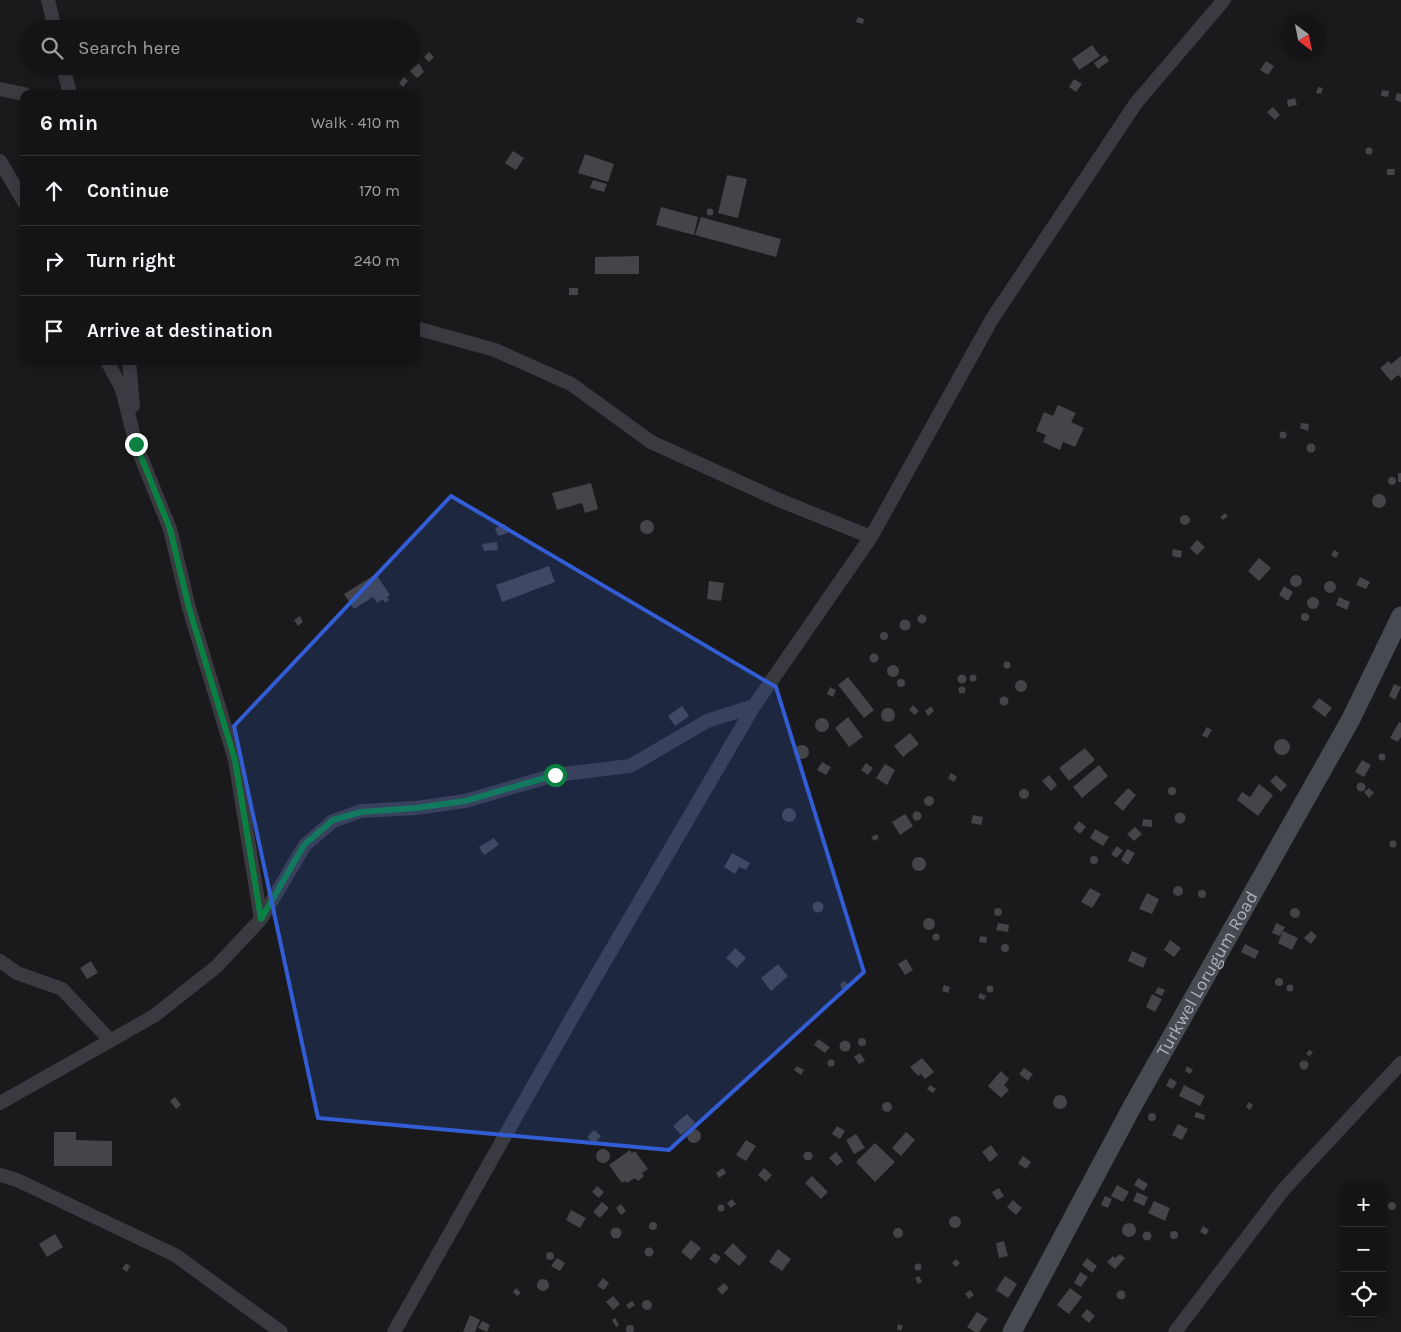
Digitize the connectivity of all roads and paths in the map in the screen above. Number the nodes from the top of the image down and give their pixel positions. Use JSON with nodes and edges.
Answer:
{"nodes":[{"id":1,"x":48,"y":0,"type":"edge"},
{"id":2,"x":1224,"y":0,"type":"edge"},
{"id":3,"x":53,"y":20,"type":"edge"},
{"id":4,"x":66,"y":75,"type":"edge"},
{"id":5,"x":0,"y":89,"type":"edge"},
{"id":6,"x":69,"y":90,"type":"edge"},
{"id":7,"x":20,"y":93,"type":"edge"},
{"id":8,"x":0,"y":161,"type":"edge"},
{"id":9,"x":20,"y":194,"type":"edge"},
{"id":10,"x":420,"y":329,"type":"edge"},
{"id":11,"x":109,"y":365,"type":"edge"},
{"id":12,"x":129,"y":365,"type":"edge"},
{"id":13,"x":136,"y":444,"type":"junction"},
{"id":14,"x":871,"y":537,"type":"junction"},
{"id":15,"x":1401,"y":616,"type":"edge"},
{"id":16,"x":754,"y":706,"type":"junction"},
{"id":17,"x":261,"y":919,"type":"junction"},
{"id":18,"x":0,"y":961,"type":"edge"},
{"id":19,"x":109,"y":1040,"type":"junction"},
{"id":20,"x":1401,"y":1063,"type":"edge"},
{"id":21,"x":0,"y":1103,"type":"edge"},
{"id":22,"x":0,"y":1175,"type":"edge"},
{"id":23,"x":281,"y":1332,"type":"edge"},
{"id":24,"x":394,"y":1332,"type":"edge"},
{"id":25,"x":1012,"y":1332,"type":"edge"},
{"id":26,"x":1175,"y":1332,"type":"edge"}],
"edges":[{"from":1,"to":3,"type":"street"},
{"from":2,"to":14,"type":"street"},
{"from":4,"to":6,"type":"street"},
{"from":5,"to":7,"type":"street"},
{"from":8,"to":9,"type":"street"},
{"from":10,"to":14,"type":"street"},
{"from":11,"to":13,"type":"street"},
{"from":12,"to":13,"type":"street"},
{"from":13,"to":17,"type":"street"},
{"from":14,"to":16,"type":"street"},
{"from":15,"to":25,"type":"main road","name":"Turkwel Lorugum Road"},
{"from":16,"to":17,"type":"street"},
{"from":16,"to":24,"type":"street"},
{"from":17,"to":19,"type":"street"},
{"from":18,"to":19,"type":"street"},
{"from":19,"to":21,"type":"street"},
{"from":20,"to":26,"type":"street"},
{"from":22,"to":23,"type":"street"}]}
